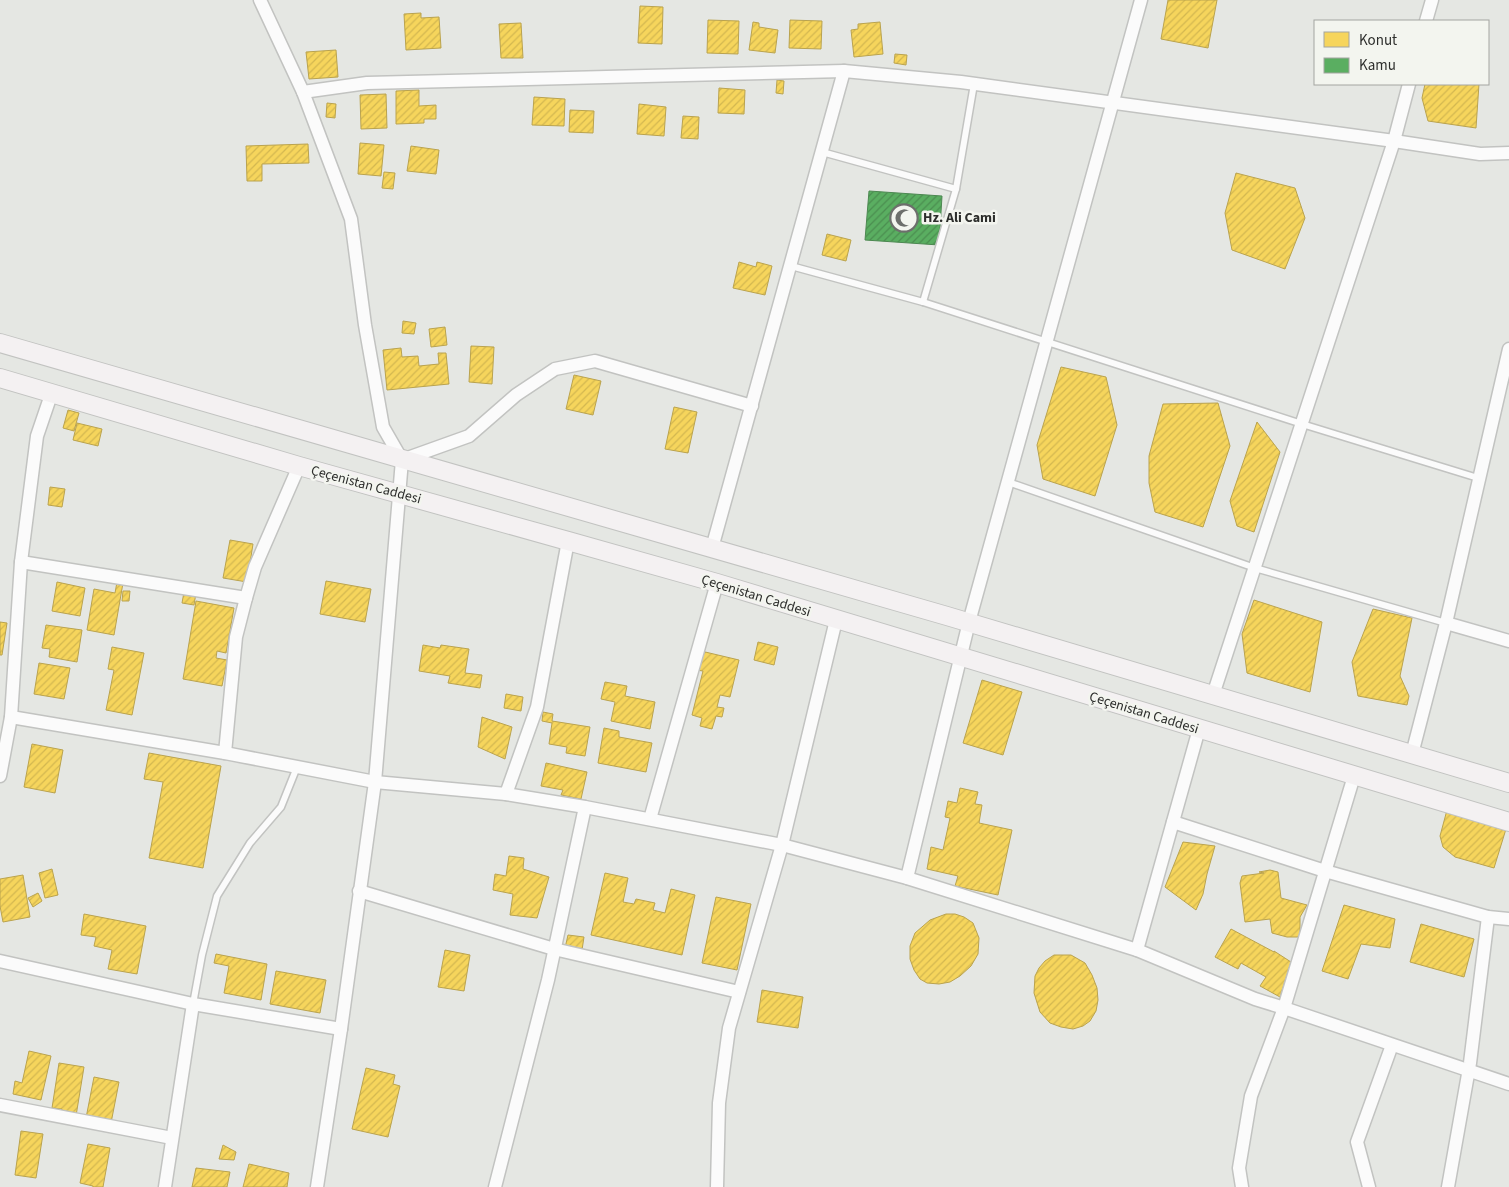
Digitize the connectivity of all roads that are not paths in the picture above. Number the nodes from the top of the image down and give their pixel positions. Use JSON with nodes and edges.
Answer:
{"nodes":[{"id":1,"x":260,"y":0,"type":"edge"},
{"id":2,"x":1141,"y":0,"type":"edge"},
{"id":3,"x":1432,"y":0,"type":"edge"},
{"id":4,"x":1426,"y":20,"type":"edge"},
{"id":5,"x":844,"y":71,"type":"junction"},
{"id":6,"x":974,"y":84,"type":"junction"},
{"id":7,"x":1410,"y":85,"type":"edge"},
{"id":8,"x":303,"y":92,"type":"junction"},
{"id":9,"x":1113,"y":104,"type":"junction"},
{"id":10,"x":1394,"y":141,"type":"junction"},
{"id":11,"x":822,"y":152,"type":"junction"},
{"id":12,"x":1509,"y":153,"type":"edge"},
{"id":13,"x":956,"y":189,"type":"junction"},
{"id":14,"x":791,"y":266,"type":"junction"},
{"id":15,"x":923,"y":302,"type":"junction"},
{"id":16,"x":0,"y":343,"type":"edge"},
{"id":17,"x":1047,"y":343,"type":"junction"},
{"id":18,"x":1509,"y":349,"type":"edge"},
{"id":19,"x":0,"y":378,"type":"edge"},
{"id":20,"x":52,"y":392,"type":"junction"},
{"id":21,"x":752,"y":406,"type":"junction"},
{"id":22,"x":1302,"y":424,"type":"junction"},
{"id":23,"x":402,"y":460,"type":"junction"},
{"id":24,"x":299,"y":466,"type":"junction"},
{"id":25,"x":1478,"y":478,"type":"junction"},
{"id":26,"x":1008,"y":482,"type":"junction"},
{"id":27,"x":400,"y":494,"type":"junction"},
{"id":28,"x":568,"y":541,"type":"junction"},
{"id":29,"x":712,"y":548,"type":"junction"},
{"id":30,"x":21,"y":562,"type":"junction"},
{"id":31,"x":1255,"y":568,"type":"junction"},
{"id":32,"x":717,"y":584,"type":"junction"},
{"id":33,"x":246,"y":598,"type":"junction"},
{"id":34,"x":836,"y":620,"type":"junction"},
{"id":35,"x":969,"y":622,"type":"junction"},
{"id":36,"x":1446,"y":623,"type":"junction"},
{"id":37,"x":1509,"y":641,"type":"edge"},
{"id":38,"x":961,"y":658,"type":"junction"},
{"id":39,"x":1213,"y":695,"type":"junction"},
{"id":40,"x":11,"y":717,"type":"junction"},
{"id":41,"x":1199,"y":729,"type":"junction"},
{"id":42,"x":225,"y":753,"type":"junction"},
{"id":43,"x":1412,"y":754,"type":"junction"},
{"id":44,"x":297,"y":767,"type":"junction"},
{"id":45,"x":0,"y":776,"type":"edge"},
{"id":46,"x":1354,"y":776,"type":"junction"},
{"id":47,"x":376,"y":782,"type":"junction"},
{"id":48,"x":1509,"y":783,"type":"edge"},
{"id":49,"x":506,"y":794,"type":"junction"},
{"id":50,"x":585,"y":806,"type":"junction"},
{"id":51,"x":650,"y":819,"type":"junction"},
{"id":52,"x":1173,"y":822,"type":"junction"},
{"id":53,"x":1509,"y":822,"type":"edge"},
{"id":54,"x":782,"y":845,"type":"junction"},
{"id":55,"x":1325,"y":871,"type":"junction"},
{"id":56,"x":907,"y":878,"type":"junction"},
{"id":57,"x":359,"y":891,"type":"junction"},
{"id":58,"x":1488,"y":917,"type":"junction"},
{"id":59,"x":1509,"y":918,"type":"edge"},
{"id":60,"x":554,"y":949,"type":"junction"},
{"id":61,"x":1137,"y":950,"type":"junction"},
{"id":62,"x":0,"y":961,"type":"edge"},
{"id":63,"x":739,"y":992,"type":"junction"},
{"id":64,"x":192,"y":1004,"type":"junction"},
{"id":65,"x":1284,"y":1008,"type":"junction"},
{"id":66,"x":341,"y":1029,"type":"junction"},
{"id":67,"x":1392,"y":1045,"type":"junction"},
{"id":68,"x":1469,"y":1071,"type":"junction"},
{"id":69,"x":1509,"y":1084,"type":"edge"},
{"id":70,"x":0,"y":1105,"type":"edge"},
{"id":71,"x":172,"y":1138,"type":"junction"},
{"id":72,"x":165,"y":1187,"type":"edge"},
{"id":73,"x":317,"y":1187,"type":"edge"},
{"id":74,"x":495,"y":1187,"type":"edge"},
{"id":75,"x":717,"y":1187,"type":"edge"},
{"id":76,"x":1242,"y":1187,"type":"edge"},
{"id":77,"x":1369,"y":1187,"type":"edge"},
{"id":78,"x":1448,"y":1187,"type":"edge"}],
"edges":[{"from":1,"to":8,"type":"street"},
{"from":2,"to":9,"type":"street"},
{"from":3,"to":4,"type":"street"},
{"from":5,"to":6,"type":"street"},
{"from":5,"to":8,"type":"street"},
{"from":5,"to":11,"type":"street"},
{"from":6,"to":9,"type":"street"},
{"from":6,"to":13,"type":"lane"},
{"from":7,"to":10,"type":"street"},
{"from":8,"to":23,"type":"street"},
{"from":9,"to":10,"type":"street"},
{"from":9,"to":17,"type":"street"},
{"from":10,"to":12,"type":"street"},
{"from":10,"to":22,"type":"street"},
{"from":11,"to":13,"type":"lane"},
{"from":11,"to":14,"type":"street"},
{"from":13,"to":15,"type":"lane"},
{"from":14,"to":15,"type":"lane"},
{"from":14,"to":21,"type":"street"},
{"from":15,"to":17,"type":"lane"},
{"from":16,"to":23,"type":"main road"},
{"from":17,"to":22,"type":"lane"},
{"from":17,"to":26,"type":"street"},
{"from":18,"to":25,"type":"street"},
{"from":19,"to":20,"type":"main road","name":"Çeçenistan Caddesi"},
{"from":20,"to":24,"type":"main road","name":"Çeçenistan Caddesi"},
{"from":20,"to":30,"type":"street"},
{"from":21,"to":23,"type":"street"},
{"from":21,"to":29,"type":"street"},
{"from":22,"to":25,"type":"lane"},
{"from":22,"to":31,"type":"street"},
{"from":23,"to":27,"type":"street"},
{"from":23,"to":29,"type":"main road"},
{"from":24,"to":27,"type":"main road","name":"Çeçenistan Caddesi"},
{"from":24,"to":33,"type":"street"},
{"from":25,"to":36,"type":"street"},
{"from":26,"to":31,"type":"lane"},
{"from":26,"to":35,"type":"street"},
{"from":27,"to":28,"type":"main road","name":"Çeçenistan Caddesi"},
{"from":27,"to":47,"type":"street"},
{"from":28,"to":32,"type":"main road","name":"Çeçenistan Caddesi"},
{"from":28,"to":49,"type":"street"},
{"from":29,"to":35,"type":"main road"},
{"from":30,"to":33,"type":"street"},
{"from":30,"to":40,"type":"street"},
{"from":31,"to":36,"type":"lane"},
{"from":31,"to":39,"type":"street"},
{"from":32,"to":34,"type":"main road","name":"Çeçenistan Caddesi"},
{"from":32,"to":51,"type":"street"},
{"from":33,"to":42,"type":"street"},
{"from":34,"to":38,"type":"main road","name":"Çeçenistan Caddesi"},
{"from":34,"to":54,"type":"street"},
{"from":35,"to":38,"type":"street"},
{"from":35,"to":39,"type":"main road"},
{"from":36,"to":37,"type":"street"},
{"from":36,"to":43,"type":"street"},
{"from":38,"to":41,"type":"main road","name":"Çeçenistan Caddesi"},
{"from":38,"to":56,"type":"street"},
{"from":39,"to":43,"type":"main road"},
{"from":40,"to":42,"type":"street"},
{"from":40,"to":45,"type":"street"},
{"from":41,"to":46,"type":"main road","name":"Çeçenistan Caddesi"},
{"from":41,"to":52,"type":"street"},
{"from":42,"to":44,"type":"street"},
{"from":43,"to":48,"type":"main road"},
{"from":44,"to":47,"type":"street"},
{"from":44,"to":64,"type":"lane"},
{"from":46,"to":53,"type":"main road","name":"Çeçenistan Caddesi"},
{"from":46,"to":55,"type":"street"},
{"from":47,"to":49,"type":"street"},
{"from":47,"to":57,"type":"street"},
{"from":49,"to":50,"type":"street"},
{"from":50,"to":51,"type":"street"},
{"from":50,"to":60,"type":"street"},
{"from":51,"to":54,"type":"street"},
{"from":52,"to":55,"type":"street"},
{"from":52,"to":61,"type":"street"},
{"from":54,"to":56,"type":"street"},
{"from":54,"to":63,"type":"street"},
{"from":55,"to":58,"type":"street"},
{"from":55,"to":65,"type":"street"},
{"from":56,"to":61,"type":"street"},
{"from":57,"to":60,"type":"street"},
{"from":57,"to":66,"type":"street"},
{"from":58,"to":59,"type":"street"},
{"from":58,"to":68,"type":"street"},
{"from":60,"to":63,"type":"street"},
{"from":60,"to":74,"type":"street"},
{"from":61,"to":65,"type":"street"},
{"from":62,"to":64,"type":"street"},
{"from":63,"to":75,"type":"street"},
{"from":64,"to":66,"type":"street"},
{"from":64,"to":71,"type":"street"},
{"from":65,"to":67,"type":"street"},
{"from":65,"to":76,"type":"street"},
{"from":66,"to":73,"type":"street"},
{"from":67,"to":68,"type":"street"},
{"from":67,"to":77,"type":"street"},
{"from":68,"to":69,"type":"street"},
{"from":68,"to":78,"type":"street"},
{"from":70,"to":71,"type":"street"},
{"from":71,"to":72,"type":"street"}]}
